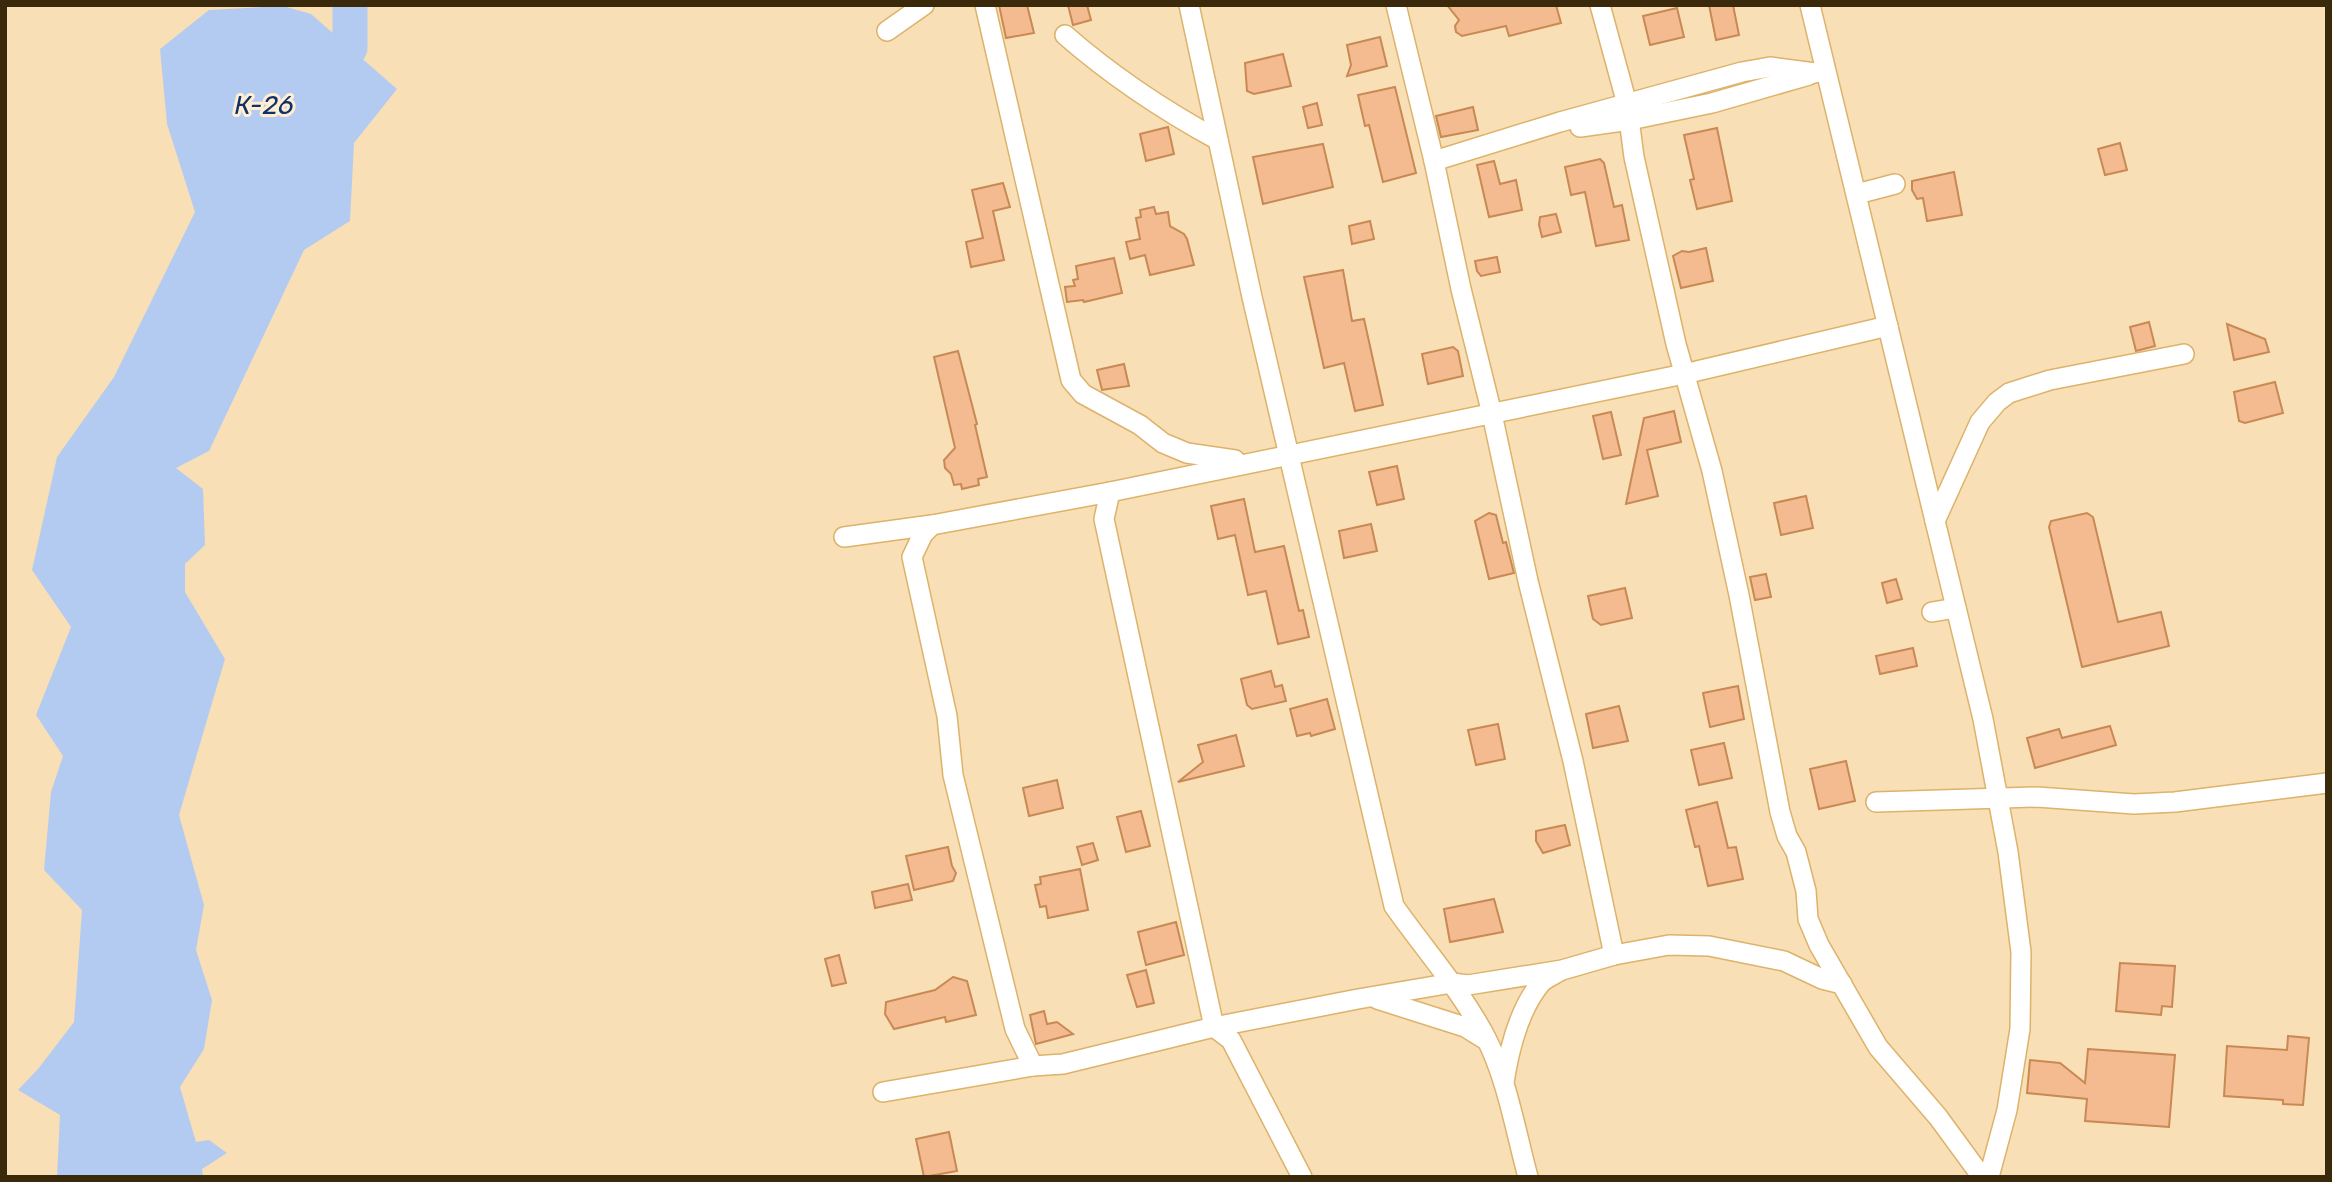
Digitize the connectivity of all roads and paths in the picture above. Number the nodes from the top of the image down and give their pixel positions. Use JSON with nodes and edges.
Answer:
{"nodes":[{"id":1,"x":924,"y":5,"type":"edge"},
{"id":2,"x":985,"y":5,"type":"edge"},
{"id":3,"x":1189,"y":5,"type":"edge"},
{"id":4,"x":1396,"y":5,"type":"edge"},
{"id":5,"x":1601,"y":5,"type":"edge"},
{"id":6,"x":1810,"y":5,"type":"edge"},
{"id":7,"x":887,"y":31,"type":"dead end"},
{"id":8,"x":1065,"y":35,"type":"dead end"},
{"id":9,"x":1821,"y":72,"type":"junction"},
{"id":10,"x":1629,"y":112,"type":"junction"},
{"id":11,"x":1218,"y":140,"type":"junction"},
{"id":12,"x":1434,"y":161,"type":"junction"},
{"id":13,"x":1895,"y":184,"type":"dead end"},
{"id":14,"x":1857,"y":194,"type":"junction"},
{"id":15,"x":1888,"y":326,"type":"junction"},
{"id":16,"x":2183,"y":354,"type":"dead end"},
{"id":17,"x":1684,"y":374,"type":"junction"},
{"id":18,"x":1492,"y":414,"type":"junction"},
{"id":19,"x":1290,"y":454,"type":"junction"},
{"id":20,"x":1250,"y":462,"type":"junction"},
{"id":21,"x":1110,"y":492,"type":"junction"},
{"id":22,"x":1935,"y":521,"type":"junction"},
{"id":23,"x":932,"y":525,"type":"junction"},
{"id":24,"x":844,"y":537,"type":"dead end"},
{"id":25,"x":1956,"y":608,"type":"junction"},
{"id":26,"x":1932,"y":612,"type":"dead end"},
{"id":27,"x":2327,"y":783,"type":"edge"},
{"id":28,"x":2000,"y":798,"type":"junction"},
{"id":29,"x":1876,"y":802,"type":"dead end"},
{"id":30,"x":1614,"y":955,"type":"junction"},
{"id":31,"x":1562,"y":970,"type":"junction"},
{"id":32,"x":1452,"y":984,"type":"junction"},
{"id":33,"x":1842,"y":984,"type":"junction"},
{"id":34,"x":1370,"y":997,"type":"junction"},
{"id":35,"x":1214,"y":1027,"type":"junction"},
{"id":36,"x":1487,"y":1040,"type":"junction"},
{"id":37,"x":1033,"y":1066,"type":"junction"},
{"id":38,"x":1504,"y":1087,"type":"junction"},
{"id":39,"x":883,"y":1093,"type":"dead end"},
{"id":40,"x":1302,"y":1177,"type":"edge"},
{"id":41,"x":1528,"y":1177,"type":"edge"},
{"id":42,"x":1982,"y":1177,"type":"edge"},
{"id":43,"x":1989,"y":1177,"type":"edge"}],
"edges":[{"from":1,"to":7,"type":"street"},
{"from":2,"to":20,"type":"street"},
{"from":3,"to":11,"type":"street"},
{"from":4,"to":12,"type":"street"},
{"from":5,"to":10,"type":"street"},
{"from":6,"to":9,"type":"street"},
{"from":8,"to":11,"type":"street"},
{"from":9,"to":10,"type":"street"},
{"from":9,"to":14,"type":"street"},
{"from":10,"to":12,"type":"street"},
{"from":10,"to":17,"type":"street"},
{"from":11,"to":19,"type":"street"},
{"from":12,"to":18,"type":"street"},
{"from":13,"to":14,"type":"street"},
{"from":14,"to":15,"type":"street"},
{"from":15,"to":17,"type":"street"},
{"from":15,"to":22,"type":"street"},
{"from":16,"to":22,"type":"street"},
{"from":17,"to":18,"type":"street"},
{"from":17,"to":33,"type":"street"},
{"from":18,"to":19,"type":"street"},
{"from":18,"to":30,"type":"street"},
{"from":19,"to":20,"type":"street"},
{"from":19,"to":32,"type":"street"},
{"from":20,"to":21,"type":"street"},
{"from":21,"to":23,"type":"street"},
{"from":21,"to":35,"type":"street"},
{"from":22,"to":25,"type":"street"},
{"from":23,"to":24,"type":"street"},
{"from":23,"to":37,"type":"street"},
{"from":25,"to":26,"type":"street"},
{"from":25,"to":28,"type":"street"},
{"from":27,"to":28,"type":"street"},
{"from":28,"to":29,"type":"street"},
{"from":28,"to":43,"type":"street"},
{"from":30,"to":31,"type":"street"},
{"from":30,"to":33,"type":"street"},
{"from":31,"to":32,"type":"street"},
{"from":31,"to":38,"type":"street"},
{"from":32,"to":34,"type":"street"},
{"from":32,"to":36,"type":"street"},
{"from":33,"to":42,"type":"street"},
{"from":34,"to":35,"type":"street"},
{"from":34,"to":36,"type":"street"},
{"from":35,"to":37,"type":"street"},
{"from":35,"to":40,"type":"street"},
{"from":36,"to":38,"type":"street"},
{"from":37,"to":39,"type":"street"},
{"from":38,"to":41,"type":"street"}]}
